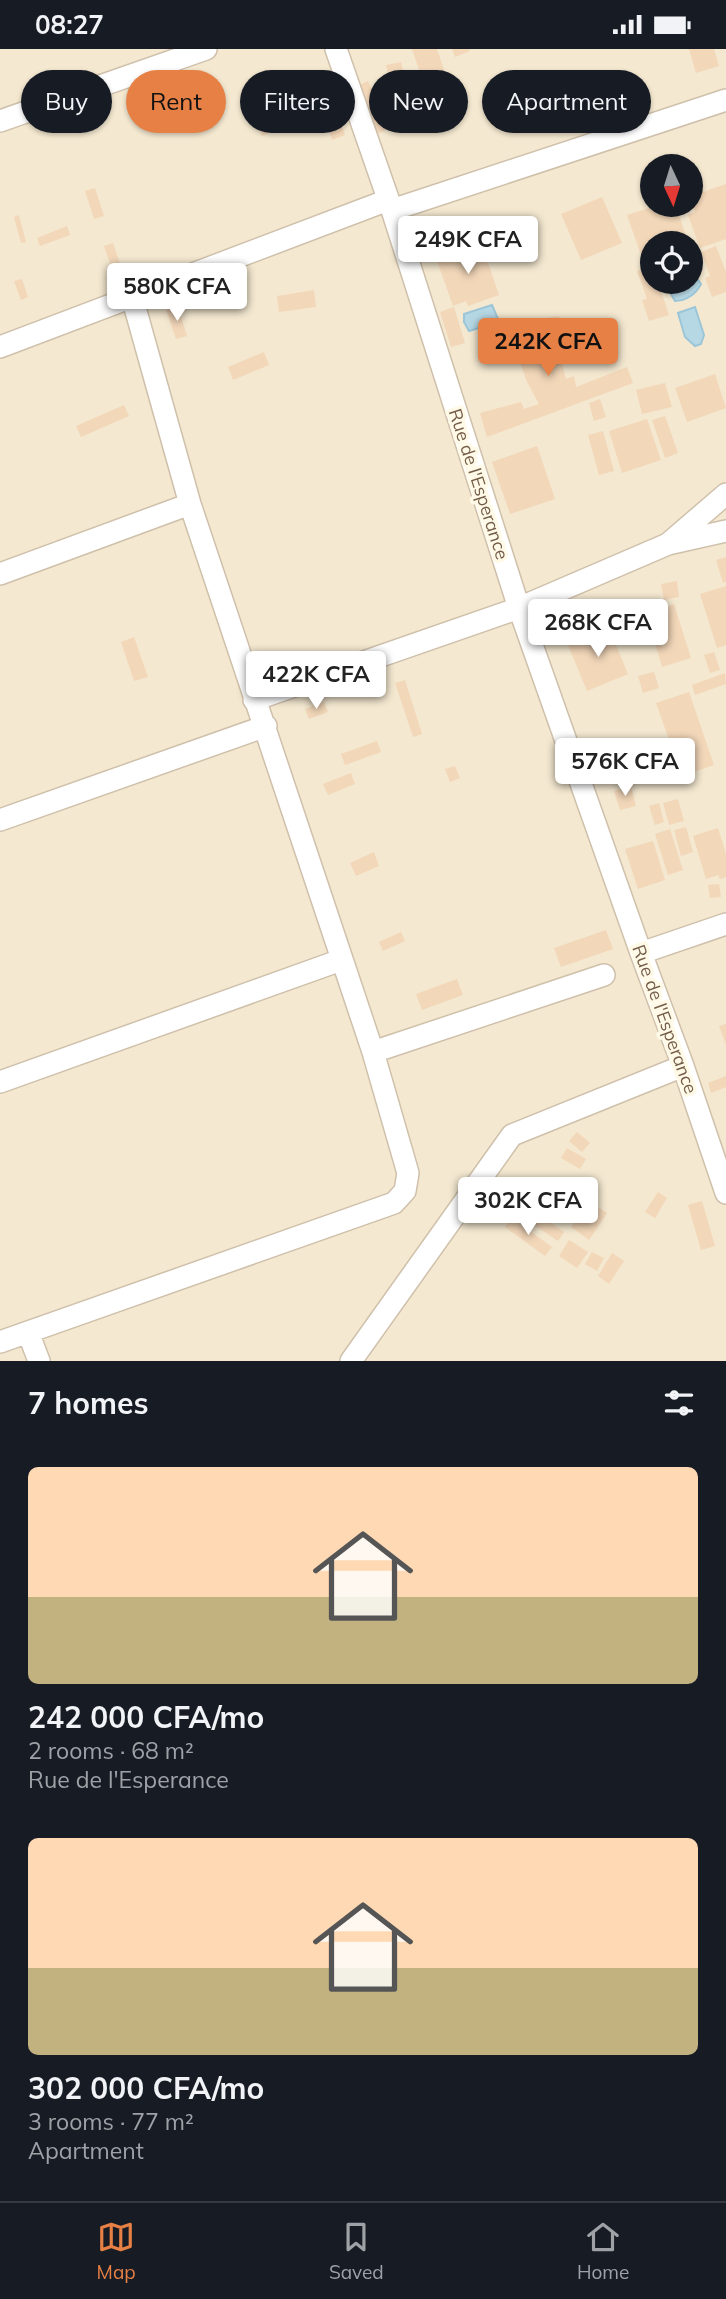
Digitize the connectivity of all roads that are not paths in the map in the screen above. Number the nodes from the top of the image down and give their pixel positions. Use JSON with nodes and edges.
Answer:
{"nodes":[{"id":1,"x":206,"y":49,"type":"edge"},
{"id":2,"x":336,"y":49,"type":"edge"},
{"id":3,"x":726,"y":100,"type":"edge"},
{"id":4,"x":0,"y":121,"type":"edge"},
{"id":5,"x":390,"y":205,"type":"junction"},
{"id":6,"x":132,"y":297,"type":"junction"},
{"id":7,"x":0,"y":347,"type":"edge"},
{"id":8,"x":726,"y":494,"type":"edge"},
{"id":9,"x":190,"y":504,"type":"junction"},
{"id":10,"x":726,"y":531,"type":"edge"},
{"id":11,"x":668,"y":544,"type":"junction"},
{"id":12,"x":0,"y":574,"type":"edge"},
{"id":13,"x":519,"y":607,"type":"junction"},
{"id":14,"x":254,"y":700,"type":"junction"},
{"id":15,"x":266,"y":726,"type":"junction"},
{"id":16,"x":0,"y":820,"type":"edge"},
{"id":17,"x":726,"y":923,"type":"edge"},
{"id":18,"x":640,"y":953,"type":"junction"},
{"id":19,"x":341,"y":960,"type":"junction"},
{"id":20,"x":604,"y":975,"type":"dead end"},
{"id":21,"x":373,"y":1052,"type":"junction"},
{"id":22,"x":683,"y":1066,"type":"junction"},
{"id":23,"x":0,"y":1082,"type":"edge"},
{"id":24,"x":726,"y":1193,"type":"edge"},
{"id":25,"x":28,"y":1332,"type":"junction"},
{"id":26,"x":0,"y":1342,"type":"edge"},
{"id":27,"x":39,"y":1361,"type":"edge"},
{"id":28,"x":351,"y":1361,"type":"edge"}],
"edges":[{"from":1,"to":4,"type":"street"},
{"from":2,"to":5,"type":"street","name":"Rue de l'Esperance"},
{"from":3,"to":5,"type":"street"},
{"from":5,"to":6,"type":"street"},
{"from":5,"to":13,"type":"street","name":"Rue de l'Esperance"},
{"from":6,"to":7,"type":"street"},
{"from":6,"to":9,"type":"street"},
{"from":8,"to":11,"type":"street"},
{"from":9,"to":12,"type":"street"},
{"from":9,"to":14,"type":"street"},
{"from":10,"to":11,"type":"street"},
{"from":11,"to":13,"type":"street"},
{"from":13,"to":14,"type":"street"},
{"from":13,"to":18,"type":"street","name":"Rue de l'Esperance"},
{"from":14,"to":15,"type":"street"},
{"from":15,"to":16,"type":"street"},
{"from":15,"to":19,"type":"street"},
{"from":17,"to":18,"type":"street"},
{"from":18,"to":22,"type":"street","name":"Rue de l'Esperance"},
{"from":19,"to":21,"type":"street"},
{"from":19,"to":23,"type":"street"},
{"from":20,"to":21,"type":"street"},
{"from":21,"to":25,"type":"street"},
{"from":22,"to":24,"type":"street","name":"Rue de l'Esperance"},
{"from":22,"to":28,"type":"street"},
{"from":25,"to":26,"type":"street"},
{"from":25,"to":27,"type":"street"}]}
